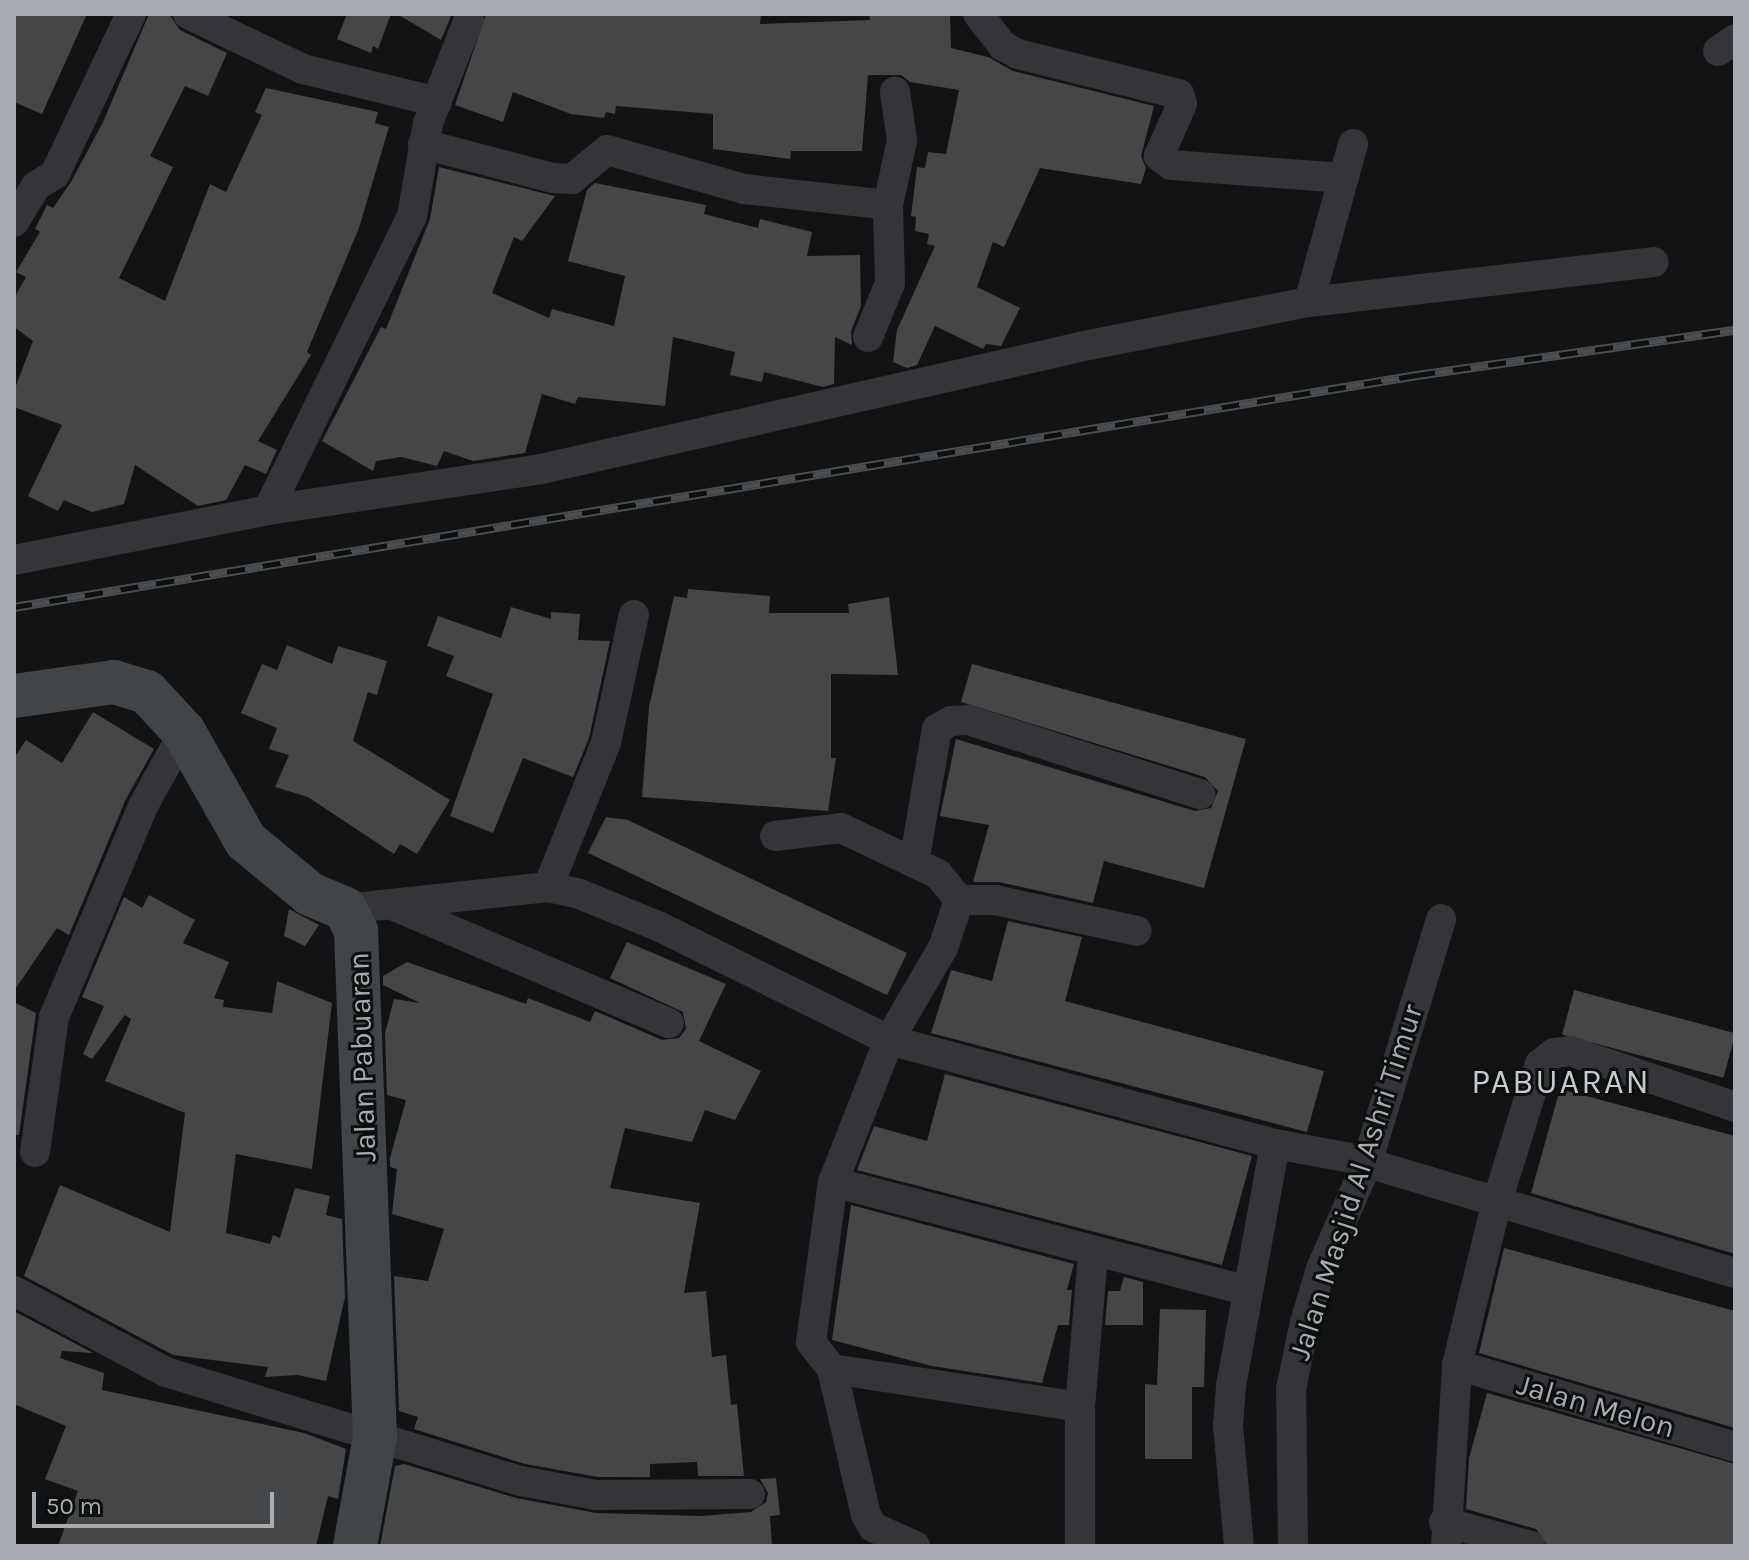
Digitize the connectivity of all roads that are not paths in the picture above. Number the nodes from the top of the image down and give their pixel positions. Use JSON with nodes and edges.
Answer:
{"nodes":[{"id":1,"x":131,"y":14,"type":"edge"},
{"id":2,"x":188,"y":14,"type":"edge"},
{"id":3,"x":978,"y":14,"type":"edge"},
{"id":4,"x":469,"y":19,"type":"dead end"},
{"id":5,"x":895,"y":92,"type":"dead end"},
{"id":6,"x":437,"y":102,"type":"junction"},
{"id":7,"x":423,"y":144,"type":"junction"},
{"id":8,"x":1353,"y":144,"type":"dead end"},
{"id":9,"x":1344,"y":178,"type":"junction"},
{"id":10,"x":888,"y":205,"type":"junction"},
{"id":11,"x":14,"y":222,"type":"edge"},
{"id":12,"x":1654,"y":262,"type":"dead end"},
{"id":13,"x":1309,"y":302,"type":"junction"},
{"id":14,"x":868,"y":337,"type":"dead end"},
{"id":15,"x":268,"y":510,"type":"junction"},
{"id":16,"x":14,"y":560,"type":"edge"},
{"id":17,"x":634,"y":615,"type":"dead end"},
{"id":18,"x":14,"y":696,"type":"edge"},
{"id":19,"x":184,"y":732,"type":"junction"},
{"id":20,"x":1200,"y":794,"type":"dead end"},
{"id":21,"x":775,"y":836,"type":"dead end"},
{"id":22,"x":914,"y":863,"type":"junction"},
{"id":23,"x":548,"y":887,"type":"junction"},
{"id":24,"x":959,"y":900,"type":"junction"},
{"id":25,"x":391,"y":904,"type":"junction"},
{"id":26,"x":345,"y":909,"type":"junction"},
{"id":27,"x":1441,"y":919,"type":"dead end"},
{"id":28,"x":1137,"y":931,"type":"dead end"},
{"id":29,"x":669,"y":1023,"type":"dead end"},
{"id":30,"x":889,"y":1040,"type":"junction"},
{"id":31,"x":1735,"y":1107,"type":"edge"},
{"id":32,"x":1275,"y":1144,"type":"junction"},
{"id":33,"x":35,"y":1152,"type":"dead end"},
{"id":34,"x":1359,"y":1160,"type":"junction"},
{"id":35,"x":833,"y":1182,"type":"junction"},
{"id":36,"x":1496,"y":1205,"type":"junction"},
{"id":37,"x":1093,"y":1254,"type":"junction"},
{"id":38,"x":1735,"y":1273,"type":"edge"},
{"id":39,"x":1245,"y":1290,"type":"junction"},
{"id":40,"x":14,"y":1291,"type":"edge"},
{"id":41,"x":1457,"y":1365,"type":"junction"},
{"id":42,"x":832,"y":1369,"type":"junction"},
{"id":43,"x":1080,"y":1407,"type":"junction"},
{"id":44,"x":375,"y":1437,"type":"junction"},
{"id":45,"x":1735,"y":1447,"type":"edge"},
{"id":46,"x":750,"y":1494,"type":"dead end"},
{"id":47,"x":1445,"y":1534,"type":"edge"},
{"id":48,"x":355,"y":1546,"type":"edge"},
{"id":49,"x":915,"y":1546,"type":"edge"},
{"id":50,"x":1080,"y":1546,"type":"edge"},
{"id":51,"x":1239,"y":1546,"type":"edge"},
{"id":52,"x":1293,"y":1546,"type":"edge"},
{"id":53,"x":1531,"y":1546,"type":"edge"}],
"edges":[{"from":1,"to":11,"type":"street"},
{"from":2,"to":6,"type":"street"},
{"from":3,"to":9,"type":"street"},
{"from":4,"to":6,"type":"street"},
{"from":5,"to":10,"type":"street"},
{"from":6,"to":7,"type":"street"},
{"from":7,"to":10,"type":"street"},
{"from":7,"to":15,"type":"street"},
{"from":8,"to":9,"type":"street"},
{"from":9,"to":13,"type":"street"},
{"from":10,"to":14,"type":"street"},
{"from":12,"to":13,"type":"street"},
{"from":13,"to":15,"type":"street"},
{"from":15,"to":16,"type":"street"},
{"from":17,"to":23,"type":"street"},
{"from":18,"to":19,"type":"street","name":"Jalan Pabuaran"},
{"from":19,"to":26,"type":"street","name":"Jalan Pabuaran"},
{"from":19,"to":33,"type":"street"},
{"from":20,"to":22,"type":"street"},
{"from":21,"to":22,"type":"street"},
{"from":22,"to":24,"type":"street"},
{"from":23,"to":25,"type":"street"},
{"from":23,"to":30,"type":"street"},
{"from":24,"to":28,"type":"street"},
{"from":24,"to":30,"type":"street"},
{"from":25,"to":26,"type":"street"},
{"from":25,"to":29,"type":"street"},
{"from":26,"to":44,"type":"street","name":"Jalan Pabuaran"},
{"from":27,"to":34,"type":"street","name":"Jalan Masjid Al Ashri Timur"},
{"from":30,"to":32,"type":"street"},
{"from":30,"to":35,"type":"street"},
{"from":31,"to":36,"type":"street"},
{"from":32,"to":34,"type":"street"},
{"from":32,"to":39,"type":"street"},
{"from":34,"to":36,"type":"street"},
{"from":34,"to":52,"type":"street","name":"Jalan Masjid Al Ashri Timur"},
{"from":35,"to":37,"type":"street"},
{"from":35,"to":42,"type":"street"},
{"from":36,"to":38,"type":"street"},
{"from":36,"to":41,"type":"street"},
{"from":37,"to":39,"type":"street"},
{"from":37,"to":43,"type":"street"},
{"from":39,"to":51,"type":"street"},
{"from":40,"to":44,"type":"street"},
{"from":41,"to":45,"type":"street","name":"Jalan Melon"},
{"from":41,"to":47,"type":"street"},
{"from":42,"to":43,"type":"street"},
{"from":42,"to":49,"type":"street"},
{"from":43,"to":50,"type":"street"},
{"from":44,"to":46,"type":"street"},
{"from":44,"to":48,"type":"street","name":"Jalan Pabuaran"},
{"from":47,"to":53,"type":"street"}]}
